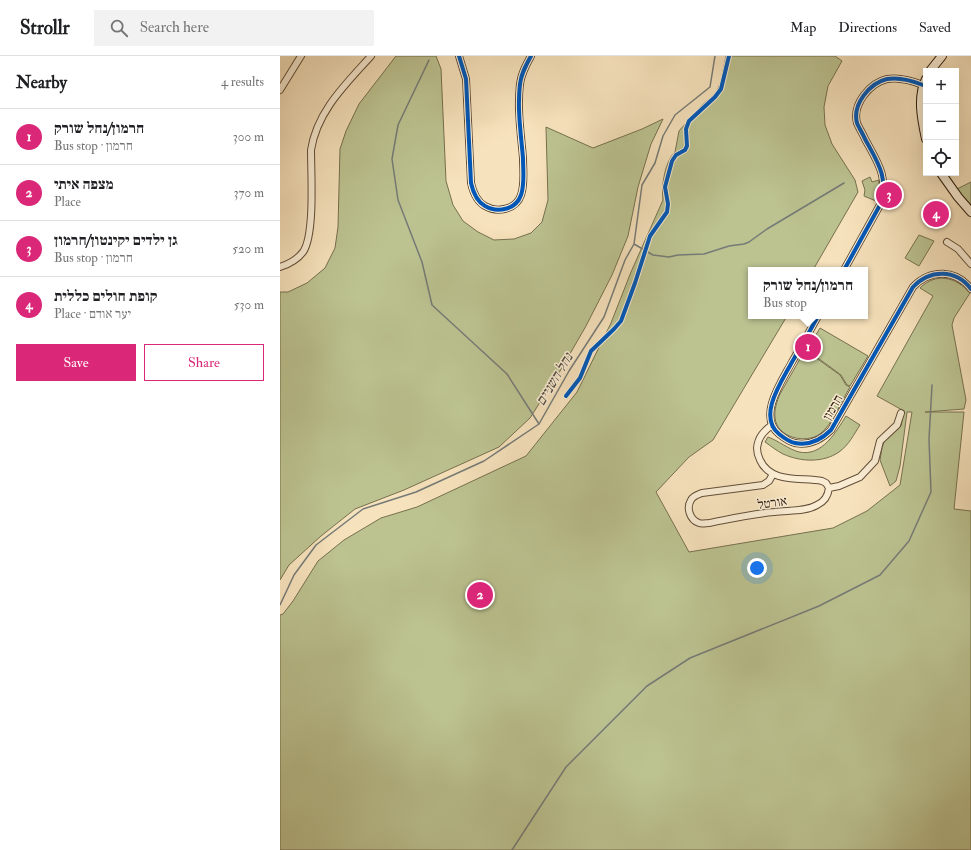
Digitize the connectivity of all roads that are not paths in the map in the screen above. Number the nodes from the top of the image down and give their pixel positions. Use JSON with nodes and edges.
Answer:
{"nodes":[{"id":1,"x":302,"y":56,"type":"edge"},
{"id":2,"x":371,"y":56,"type":"edge"},
{"id":3,"x":459,"y":56,"type":"edge"},
{"id":4,"x":531,"y":56,"type":"edge"},
{"id":5,"x":942,"y":56,"type":"edge"},
{"id":6,"x":932,"y":68,"type":"edge"},
{"id":7,"x":923,"y":82,"type":"edge"},
{"id":8,"x":280,"y":90,"type":"edge"},
{"id":9,"x":923,"y":96,"type":"edge"},
{"id":10,"x":923,"y":122,"type":"edge"},
{"id":11,"x":943,"y":176,"type":"edge"},
{"id":12,"x":971,"y":212,"type":"edge"},
{"id":13,"x":947,"y":242,"type":"dead end"},
{"id":14,"x":971,"y":264,"type":"edge"},
{"id":15,"x":280,"y":267,"type":"edge"},
{"id":16,"x":846,"y":267,"type":"edge"},
{"id":17,"x":971,"y":290,"type":"edge"},
{"id":18,"x":816,"y":319,"type":"edge"},
{"id":19,"x":901,"y":413,"type":"dead end"},
{"id":20,"x":772,"y":425,"type":"junction"},
{"id":21,"x":773,"y":474,"type":"junction"},
{"id":22,"x":829,"y":488,"type":"junction"}],
"edges":[{"from":1,"to":8,"type":"street"},
{"from":2,"to":15,"type":"street"},
{"from":3,"to":4,"type":"street"},
{"from":5,"to":6,"type":"street"},
{"from":7,"to":16,"type":"street"},
{"from":9,"to":10,"type":"street"},
{"from":11,"to":12,"type":"street"},
{"from":13,"to":14,"type":"street"},
{"from":17,"to":20,"type":"street","name":"חרמון"},
{"from":18,"to":20,"type":"street"},
{"from":19,"to":22,"type":"street"},
{"from":20,"to":21,"type":"street"},
{"from":21,"to":22,"type":"street"},
{"from":21,"to":22,"type":"street","name":"אורטל"}]}
